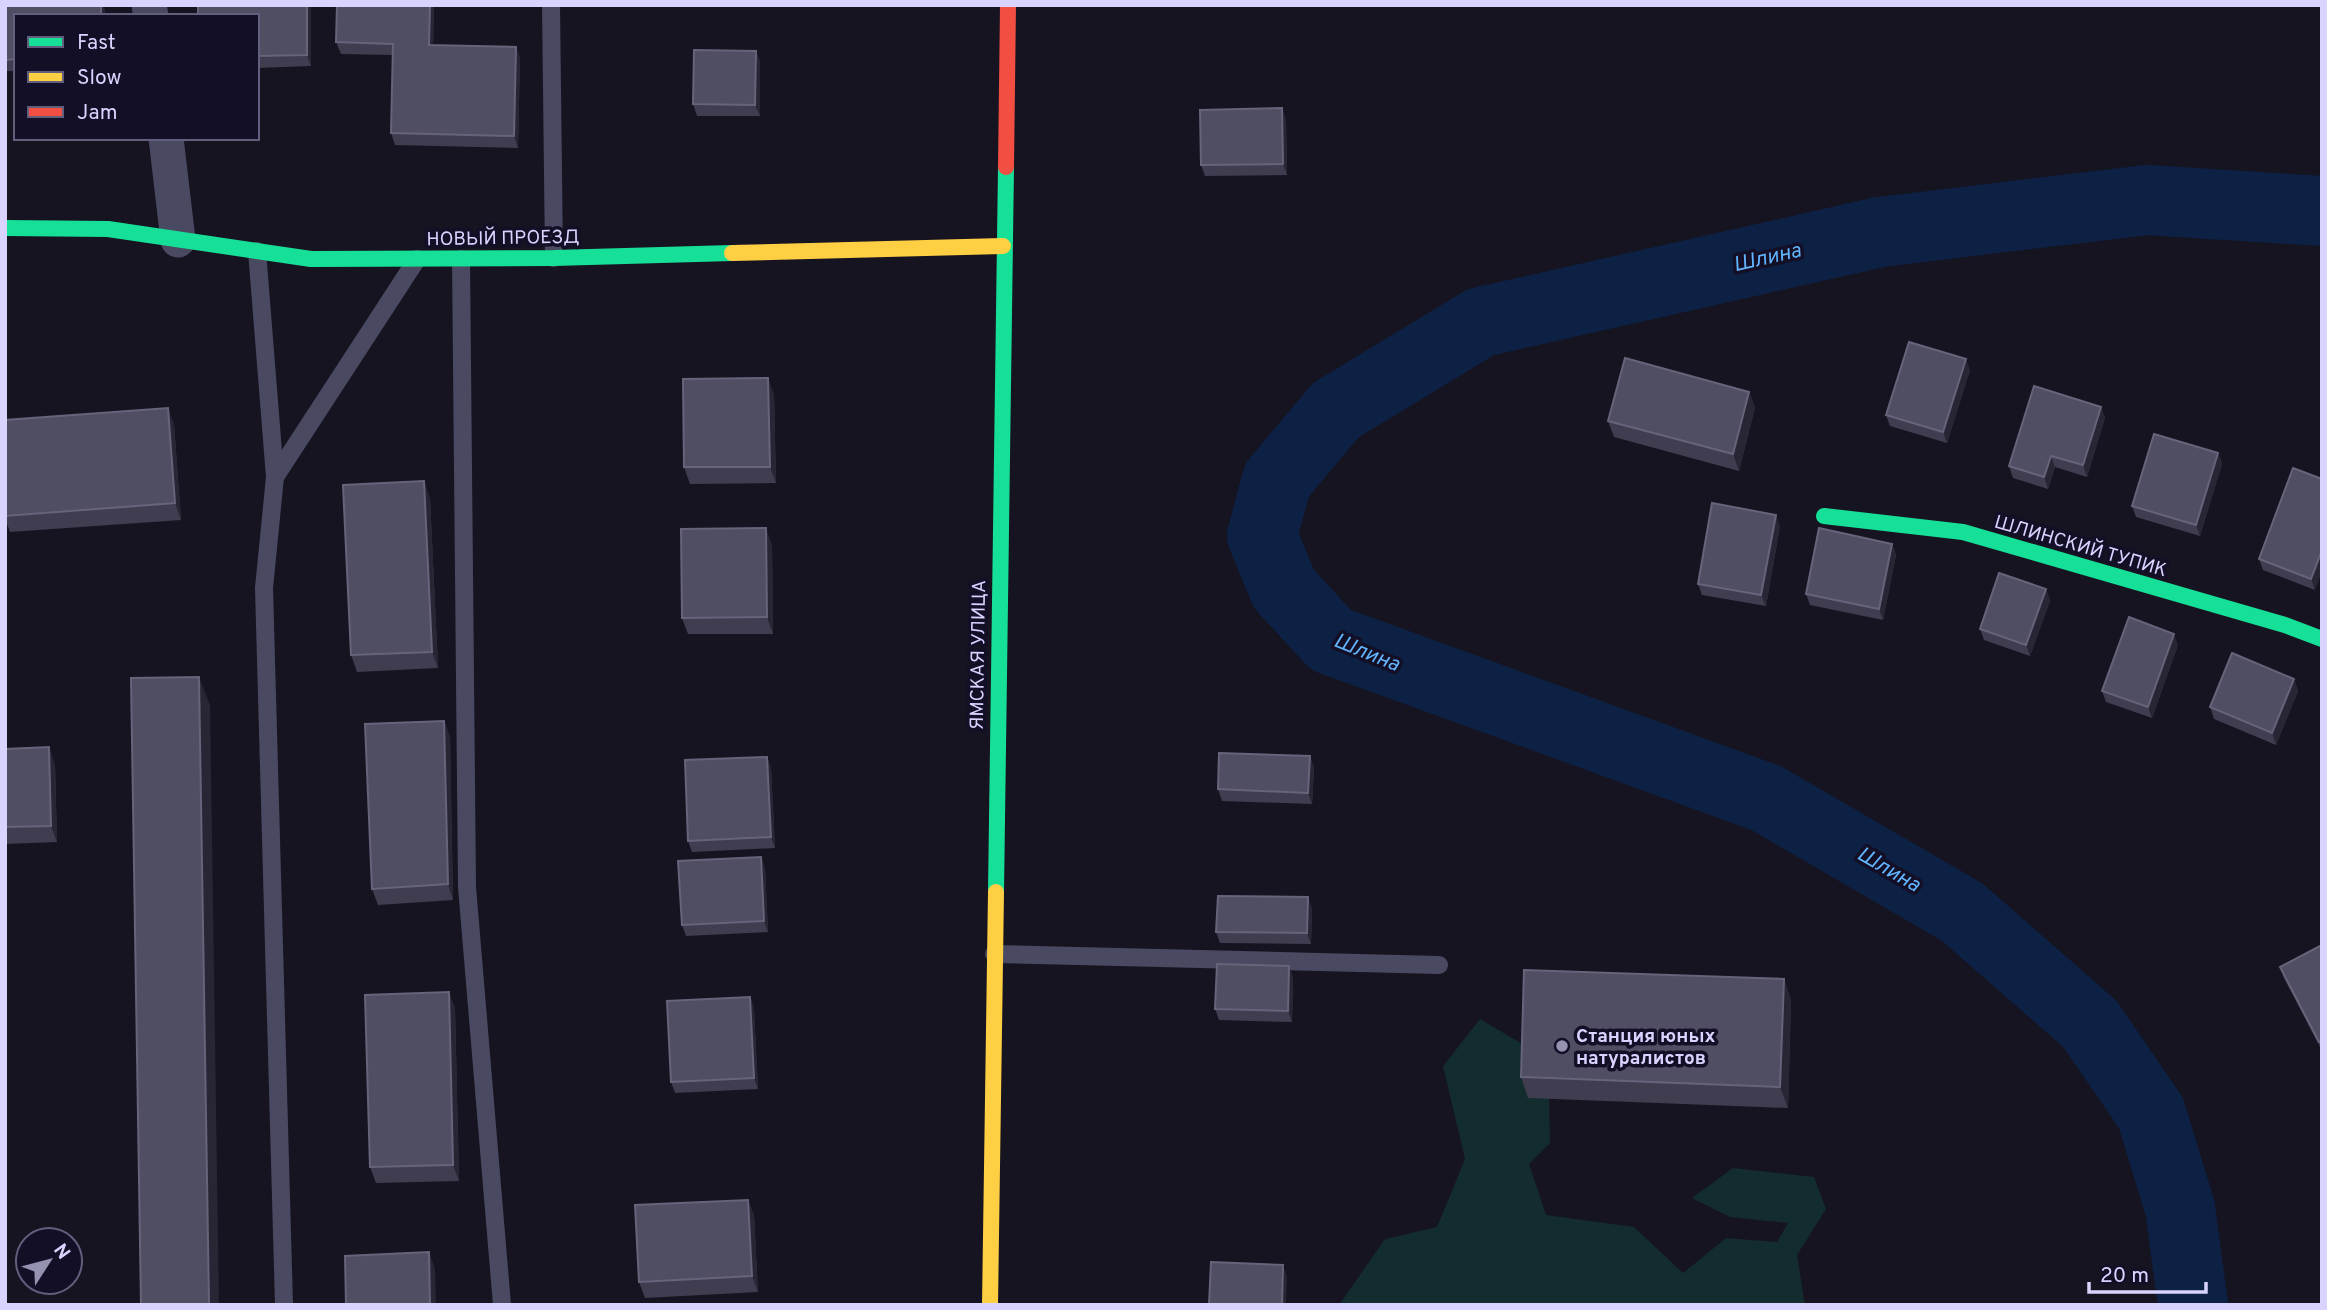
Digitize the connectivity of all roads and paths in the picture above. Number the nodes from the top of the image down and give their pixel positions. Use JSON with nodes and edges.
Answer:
{"nodes":[{"id":1,"x":551,"y":5,"type":"edge"},
{"id":2,"x":1008,"y":5,"type":"edge"},
{"id":3,"x":166,"y":140,"type":"edge"},
{"id":4,"x":5,"y":228,"type":"edge"},
{"id":5,"x":178,"y":240,"type":"junction"},
{"id":6,"x":1003,"y":246,"type":"junction"},
{"id":7,"x":257,"y":251,"type":"junction"},
{"id":8,"x":461,"y":258,"type":"junction"},
{"id":9,"x":554,"y":258,"type":"junction"},
{"id":10,"x":417,"y":259,"type":"junction"},
{"id":11,"x":275,"y":477,"type":"junction"},
{"id":12,"x":1824,"y":516,"type":"dead end"},
{"id":13,"x":2322,"y":639,"type":"edge"},
{"id":14,"x":994,"y":954,"type":"junction"},
{"id":15,"x":1439,"y":965,"type":"dead end"},
{"id":16,"x":284,"y":1305,"type":"edge"},
{"id":17,"x":502,"y":1305,"type":"edge"},
{"id":18,"x":990,"y":1305,"type":"edge"}],
"edges":[{"from":1,"to":9,"type":"lane"},
{"from":2,"to":6,"type":"main road","name":"ЯМСКАЯ УЛИЦА"},
{"from":3,"to":5,"type":"street"},
{"from":4,"to":5,"type":"main road","name":"НОВЫЙ ПРОЕЗД"},
{"from":5,"to":7,"type":"main road","name":"НОВЫЙ ПРОЕЗД"},
{"from":6,"to":9,"type":"main road","name":"НОВЫЙ ПРОЕЗД"},
{"from":6,"to":14,"type":"main road","name":"ЯМСКАЯ УЛИЦА"},
{"from":7,"to":10,"type":"main road","name":"НОВЫЙ ПРОЕЗД"},
{"from":7,"to":11,"type":"lane"},
{"from":8,"to":9,"type":"main road","name":"НОВЫЙ ПРОЕЗД"},
{"from":8,"to":10,"type":"main road","name":"НОВЫЙ ПРОЕЗД"},
{"from":8,"to":17,"type":"lane"},
{"from":10,"to":11,"type":"lane"},
{"from":11,"to":16,"type":"lane"},
{"from":12,"to":13,"type":"main road","name":"ШЛИНСКИЙ ТУПИК"},
{"from":14,"to":15,"type":"lane"},
{"from":14,"to":18,"type":"main road","name":"ЯМСКАЯ УЛИЦА"}]}
